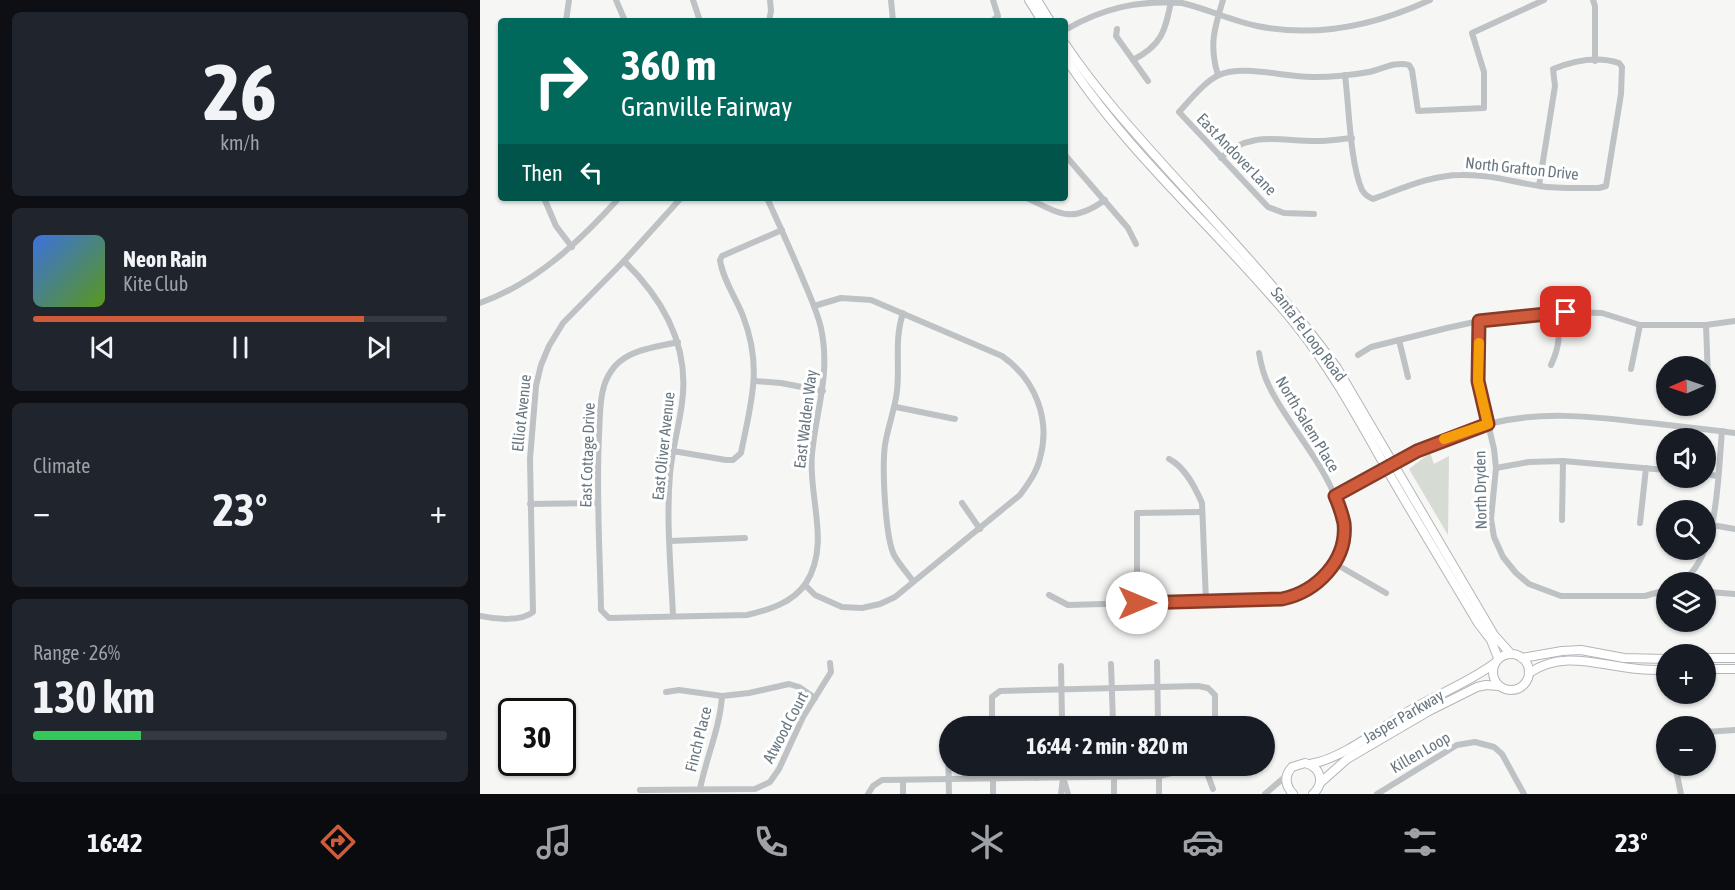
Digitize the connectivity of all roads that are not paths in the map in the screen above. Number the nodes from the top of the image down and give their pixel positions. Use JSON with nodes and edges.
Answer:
{"nodes":[{"id":1,"x":569,"y":0,"type":"edge"},
{"id":2,"x":616,"y":0,"type":"edge"},
{"id":3,"x":693,"y":0,"type":"edge"},
{"id":4,"x":770,"y":0,"type":"edge"},
{"id":5,"x":891,"y":0,"type":"edge"},
{"id":6,"x":993,"y":0,"type":"edge"},
{"id":7,"x":1029,"y":0,"type":"edge"},
{"id":8,"x":1037,"y":0,"type":"edge"},
{"id":9,"x":1109,"y":0,"type":"edge"},
{"id":10,"x":1223,"y":0,"type":"edge"},
{"id":11,"x":1411,"y":0,"type":"edge"},
{"id":12,"x":1430,"y":0,"type":"edge"},
{"id":13,"x":1544,"y":0,"type":"edge"},
{"id":14,"x":1593,"y":0,"type":"edge"},
{"id":15,"x":1171,"y":2,"type":"junction"},
{"id":16,"x":1112,"y":7,"type":"junction"},
{"id":17,"x":1415,"y":7,"type":"junction"},
{"id":18,"x":1218,"y":14,"type":"junction"},
{"id":19,"x":566,"y":18,"type":"edge"},
{"id":20,"x":624,"y":18,"type":"edge"},
{"id":21,"x":699,"y":18,"type":"edge"},
{"id":22,"x":770,"y":18,"type":"edge"},
{"id":23,"x":893,"y":18,"type":"edge"},
{"id":24,"x":996,"y":18,"type":"edge"},
{"id":25,"x":1040,"y":18,"type":"edge"},
{"id":26,"x":1048,"y":18,"type":"edge"},
{"id":27,"x":1068,"y":28,"type":"edge"},
{"id":28,"x":1117,"y":29,"type":"dead end"},
{"id":29,"x":1068,"y":48,"type":"edge"},
{"id":30,"x":1133,"y":60,"type":"junction"},
{"id":31,"x":1068,"y":61,"type":"edge"},
{"id":32,"x":1595,"y":61,"type":"junction"},
{"id":33,"x":1218,"y":75,"type":"junction"},
{"id":34,"x":1345,"y":75,"type":"junction"},
{"id":35,"x":1148,"y":81,"type":"dead end"},
{"id":36,"x":1352,"y":138,"type":"junction"},
{"id":37,"x":1068,"y":158,"type":"edge"},
{"id":38,"x":1221,"y":158,"type":"junction"},
{"id":39,"x":1539,"y":186,"type":"junction"},
{"id":40,"x":1104,"y":200,"type":"junction"},
{"id":41,"x":545,"y":201,"type":"edge"},
{"id":42,"x":616,"y":201,"type":"edge"},
{"id":43,"x":678,"y":201,"type":"edge"},
{"id":44,"x":769,"y":201,"type":"edge"},
{"id":45,"x":1034,"y":201,"type":"edge"},
{"id":46,"x":1314,"y":214,"type":"dead end"},
{"id":47,"x":782,"y":230,"type":"junction"},
{"id":48,"x":1136,"y":244,"type":"dead end"},
{"id":49,"x":572,"y":247,"type":"junction"},
{"id":50,"x":624,"y":261,"type":"junction"},
{"id":51,"x":480,"y":303,"type":"edge"},
{"id":52,"x":814,"y":306,"type":"junction"},
{"id":53,"x":903,"y":313,"type":"junction"},
{"id":54,"x":1557,"y":313,"type":"junction"},
{"id":55,"x":1479,"y":321,"type":"junction"},
{"id":56,"x":1735,"y":321,"type":"edge"},
{"id":57,"x":1640,"y":325,"type":"junction"},
{"id":58,"x":1706,"y":325,"type":"junction"},
{"id":59,"x":1399,"y":340,"type":"junction"},
{"id":60,"x":678,"y":342,"type":"junction"},
{"id":61,"x":1258,"y":353,"type":"dead end"},
{"id":62,"x":1358,"y":355,"type":"dead end"},
{"id":63,"x":1707,"y":356,"type":"edge"},
{"id":64,"x":1551,"y":365,"type":"dead end"},
{"id":65,"x":1631,"y":369,"type":"dead end"},
{"id":66,"x":1408,"y":377,"type":"dead end"},
{"id":67,"x":755,"y":381,"type":"junction"},
{"id":68,"x":823,"y":391,"type":"junction"},
{"id":69,"x":896,"y":406,"type":"junction"},
{"id":70,"x":956,"y":419,"type":"dead end"},
{"id":71,"x":1488,"y":424,"type":"junction"},
{"id":72,"x":1722,"y":431,"type":"junction"},
{"id":73,"x":1735,"y":433,"type":"edge"},
{"id":74,"x":673,"y":451,"type":"junction"},
{"id":75,"x":1169,"y":459,"type":"dead end"},
{"id":76,"x":1563,"y":461,"type":"junction"},
{"id":77,"x":1389,"y":465,"type":"junction"},
{"id":78,"x":1496,"y":468,"type":"junction"},
{"id":79,"x":1646,"y":468,"type":"junction"},
{"id":80,"x":1656,"y":469,"type":"edge"},
{"id":81,"x":1717,"y":476,"type":"joint"},
{"id":82,"x":1335,"y":496,"type":"junction"},
{"id":83,"x":1715,"y":500,"type":"edge"},
{"id":84,"x":598,"y":503,"type":"junction"},
{"id":85,"x":962,"y":503,"type":"dead end"},
{"id":86,"x":530,"y":504,"type":"junction"},
{"id":87,"x":1202,"y":512,"type":"junction"},
{"id":88,"x":1562,"y":520,"type":"dead end"},
{"id":89,"x":1640,"y":523,"type":"dead end"},
{"id":90,"x":1716,"y":526,"type":"edge"},
{"id":91,"x":1735,"y":528,"type":"edge"},
{"id":92,"x":980,"y":529,"type":"junction"},
{"id":93,"x":745,"y":538,"type":"dead end"},
{"id":94,"x":670,"y":541,"type":"junction"},
{"id":95,"x":1334,"y":563,"type":"junction"},
{"id":96,"x":913,"y":581,"type":"junction"},
{"id":97,"x":805,"y":585,"type":"junction"},
{"id":98,"x":1716,"y":592,"type":"edge"},
{"id":99,"x":1386,"y":593,"type":"dead end"},
{"id":100,"x":1656,"y":593,"type":"edge"},
{"id":101,"x":1735,"y":594,"type":"edge"},
{"id":102,"x":1049,"y":595,"type":"dead end"},
{"id":103,"x":1206,"y":601,"type":"junction"},
{"id":104,"x":1137,"y":603,"type":"junction"},
{"id":105,"x":604,"y":615,"type":"joint"},
{"id":106,"x":480,"y":616,"type":"edge"},
{"id":107,"x":673,"y":616,"type":"junction"},
{"id":108,"x":1511,"y":654,"type":"junction"},
{"id":109,"x":1522,"y":658,"type":"junction"},
{"id":110,"x":1716,"y":658,"type":"edge"},
{"id":111,"x":1735,"y":658,"type":"edge"},
{"id":112,"x":1655,"y":659,"type":"joint"},
{"id":113,"x":1497,"y":661,"type":"junction"},
{"id":114,"x":1157,"y":662,"type":"dead end"},
{"id":115,"x":830,"y":663,"type":"dead end"},
{"id":116,"x":1111,"y":664,"type":"dead end"},
{"id":117,"x":1061,"y":666,"type":"dead end"},
{"id":118,"x":1716,"y":669,"type":"edge"},
{"id":119,"x":1735,"y":669,"type":"edge"},
{"id":120,"x":1656,"y":670,"type":"joint"},
{"id":121,"x":1529,"y":674,"type":"junction"},
{"id":122,"x":1498,"y":686,"type":"junction"},
{"id":123,"x":1157,"y":687,"type":"junction"},
{"id":124,"x":1061,"y":689,"type":"junction"},
{"id":125,"x":1112,"y":689,"type":"junction"},
{"id":126,"x":666,"y":692,"type":"dead end"},
{"id":127,"x":722,"y":696,"type":"junction"},
{"id":128,"x":815,"y":698,"type":"junction"},
{"id":129,"x":992,"y":716,"type":"edge"},
{"id":130,"x":1062,"y":716,"type":"edge"},
{"id":131,"x":1113,"y":716,"type":"edge"},
{"id":132,"x":1158,"y":716,"type":"edge"},
{"id":133,"x":1215,"y":716,"type":"edge"},
{"id":134,"x":1735,"y":730,"type":"edge"},
{"id":135,"x":1716,"y":731,"type":"edge"},
{"id":136,"x":1310,"y":764,"type":"junction"},
{"id":137,"x":1287,"y":775,"type":"junction"},
{"id":138,"x":949,"y":776,"type":"edge"},
{"id":139,"x":1114,"y":776,"type":"joint"},
{"id":140,"x":1159,"y":776,"type":"edge"},
{"id":141,"x":1209,"y":776,"type":"edge"},
{"id":142,"x":1677,"y":776,"type":"edge"},
{"id":143,"x":1063,"y":777,"type":"junction"},
{"id":144,"x":993,"y":778,"type":"junction"},
{"id":145,"x":1037,"y":778,"type":"joint"},
{"id":146,"x":949,"y":779,"type":"junction"},
{"id":147,"x":903,"y":780,"type":"junction"},
{"id":148,"x":1320,"y":783,"type":"junction"},
{"id":149,"x":700,"y":789,"type":"junction"},
{"id":150,"x":1214,"y":789,"type":"dead end"},
{"id":151,"x":640,"y":790,"type":"dead end"},
{"id":152,"x":661,"y":792,"type":"edge"},
{"id":153,"x":1314,"y":793,"type":"edge"},
{"id":154,"x":868,"y":794,"type":"edge"},
{"id":155,"x":903,"y":794,"type":"edge"},
{"id":156,"x":949,"y":794,"type":"edge"},
{"id":157,"x":993,"y":794,"type":"edge"},
{"id":158,"x":1061,"y":794,"type":"edge"},
{"id":159,"x":1068,"y":794,"type":"edge"},
{"id":160,"x":1114,"y":794,"type":"edge"},
{"id":161,"x":1159,"y":794,"type":"edge"},
{"id":162,"x":1265,"y":794,"type":"edge"},
{"id":163,"x":1293,"y":794,"type":"edge"},
{"id":164,"x":1377,"y":794,"type":"edge"},
{"id":165,"x":1524,"y":794,"type":"edge"},
{"id":166,"x":1681,"y":794,"type":"edge"}],
"edges":[{"from":1,"to":19,"type":"street"},
{"from":2,"to":20,"type":"street"},
{"from":3,"to":21,"type":"street"},
{"from":4,"to":22,"type":"street"},
{"from":5,"to":23,"type":"street"},
{"from":6,"to":24,"type":"street"},
{"from":7,"to":25,"type":"main road"},
{"from":8,"to":26,"type":"main road"},
{"from":9,"to":16,"type":"street"},
{"from":10,"to":18,"type":"street"},
{"from":11,"to":17,"type":"street"},
{"from":12,"to":17,"type":"street"},
{"from":13,"to":34,"type":"street"},
{"from":14,"to":32,"type":"street"},
{"from":15,"to":16,"type":"street"},
{"from":15,"to":18,"type":"street"},
{"from":15,"to":30,"type":"street"},
{"from":16,"to":27,"type":"street"},
{"from":17,"to":18,"type":"street"},
{"from":18,"to":33,"type":"street"},
{"from":28,"to":30,"type":"street"},
{"from":29,"to":77,"type":"main road","name":"Santa Fe Loop Road"},
{"from":30,"to":35,"type":"street"},
{"from":31,"to":77,"type":"main road","name":"Santa Fe Loop Road"},
{"from":32,"to":39,"type":"street"},
{"from":32,"to":39,"type":"street","name":"North Grafton Drive"},
{"from":33,"to":34,"type":"street"},
{"from":33,"to":38,"type":"street","name":"East Andover Lane"},
{"from":34,"to":36,"type":"street"},
{"from":36,"to":38,"type":"street"},
{"from":36,"to":39,"type":"street","name":"North Grafton Drive"},
{"from":37,"to":40,"type":"street"},
{"from":38,"to":46,"type":"street","name":"East Andover Lane"},
{"from":40,"to":45,"type":"street"},
{"from":40,"to":48,"type":"street"},
{"from":41,"to":49,"type":"street"},
{"from":42,"to":49,"type":"street"},
{"from":43,"to":50,"type":"street","name":"Elliot Avenue"},
{"from":44,"to":47,"type":"street","name":"East Walden Way"},
{"from":47,"to":52,"type":"street","name":"East Walden Way"},
{"from":47,"to":67,"type":"street"},
{"from":49,"to":51,"type":"street"},
{"from":50,"to":60,"type":"street","name":"East Oliver Avenue"},
{"from":50,"to":86,"type":"street","name":"Elliot Avenue"},
{"from":52,"to":53,"type":"street"},
{"from":52,"to":68,"type":"street","name":"East Walden Way"},
{"from":53,"to":69,"type":"street"},
{"from":53,"to":92,"type":"street"},
{"from":54,"to":55,"type":"street"},
{"from":54,"to":57,"type":"street"},
{"from":54,"to":64,"type":"street"},
{"from":55,"to":59,"type":"street"},
{"from":55,"to":71,"type":"street","name":"North Dryden"},
{"from":56,"to":58,"type":"street"},
{"from":57,"to":58,"type":"street"},
{"from":57,"to":65,"type":"street"},
{"from":58,"to":63,"type":"street"},
{"from":59,"to":62,"type":"street"},
{"from":59,"to":66,"type":"street"},
{"from":60,"to":74,"type":"street","name":"East Oliver Avenue"},
{"from":60,"to":84,"type":"street","name":"East Cottage Drive"},
{"from":61,"to":82,"type":"street","name":"North Salem Place"},
{"from":67,"to":68,"type":"street"},
{"from":67,"to":74,"type":"street"},
{"from":68,"to":97,"type":"street","name":"East Walden Way"},
{"from":69,"to":70,"type":"street"},
{"from":69,"to":96,"type":"street"},
{"from":71,"to":72,"type":"street"},
{"from":71,"to":77,"type":"street"},
{"from":71,"to":78,"type":"street","name":"North Dryden"},
{"from":72,"to":73,"type":"street"},
{"from":72,"to":81,"type":"street"},
{"from":74,"to":94,"type":"street","name":"East Oliver Avenue"},
{"from":75,"to":87,"type":"street"},
{"from":76,"to":78,"type":"street"},
{"from":76,"to":79,"type":"street"},
{"from":76,"to":88,"type":"street"},
{"from":77,"to":82,"type":"street"},
{"from":77,"to":108,"type":"main road","name":"Santa Fe Loop Road"},
{"from":77,"to":113,"type":"main road","name":"Santa Fe Loop Road"},
{"from":78,"to":100,"type":"street","name":"North Dryden"},
{"from":79,"to":80,"type":"street"},
{"from":79,"to":89,"type":"street"},
{"from":81,"to":83,"type":"street"},
{"from":82,"to":95,"type":"street","name":"North Salem Place"},
{"from":84,"to":86,"type":"street"},
{"from":84,"to":105,"type":"street","name":"East Cottage Drive"},
{"from":85,"to":92,"type":"street"},
{"from":86,"to":106,"type":"street","name":"Elliot Avenue"},
{"from":87,"to":103,"type":"street"},
{"from":87,"to":104,"type":"street"},
{"from":90,"to":91,"type":"street"},
{"from":92,"to":96,"type":"street"},
{"from":93,"to":94,"type":"street"},
{"from":94,"to":107,"type":"street","name":"East Oliver Avenue"},
{"from":95,"to":99,"type":"street"},
{"from":95,"to":103,"type":"street","name":"North Salem Place"},
{"from":96,"to":97,"type":"street"},
{"from":97,"to":107,"type":"street","name":"East Walden Way"},
{"from":98,"to":101,"type":"street"},
{"from":102,"to":104,"type":"street","name":"North Salem Place"},
{"from":103,"to":104,"type":"street","name":"North Salem Place"},
{"from":105,"to":107,"type":"street","name":"East Walden Way"},
{"from":108,"to":109,"type":"main road"},
{"from":108,"to":113,"type":"main road"},
{"from":109,"to":112,"type":"main road"},
{"from":109,"to":121,"type":"main road"},
{"from":110,"to":111,"type":"main road"},
{"from":112,"to":120,"type":"street"},
{"from":113,"to":122,"type":"main road"},
{"from":113,"to":136,"type":"main road","name":"Jasper Parkway"},
{"from":114,"to":123,"type":"street"},
{"from":115,"to":128,"type":"street","name":"Atwood Court"},
{"from":116,"to":125,"type":"street"},
{"from":117,"to":124,"type":"street"},
{"from":118,"to":119,"type":"main road"},
{"from":120,"to":121,"type":"main road"},
{"from":121,"to":122,"type":"main road"},
{"from":122,"to":148,"type":"main road","name":"Jasper Parkway"},
{"from":123,"to":125,"type":"street"},
{"from":123,"to":132,"type":"street"},
{"from":123,"to":133,"type":"street"},
{"from":124,"to":125,"type":"street"},
{"from":124,"to":129,"type":"street"},
{"from":124,"to":130,"type":"street"},
{"from":125,"to":131,"type":"street"},
{"from":126,"to":127,"type":"street"},
{"from":127,"to":128,"type":"street"},
{"from":127,"to":149,"type":"street","name":"Finch Place"},
{"from":128,"to":149,"type":"street","name":"Atwood Court"},
{"from":134,"to":135,"type":"street"},
{"from":136,"to":137,"type":"main road","name":"Jasper Parkway"},
{"from":136,"to":148,"type":"main road"},
{"from":137,"to":162,"type":"street"},
{"from":137,"to":163,"type":"main road"},
{"from":138,"to":146,"type":"street"},
{"from":139,"to":143,"type":"street"},
{"from":139,"to":160,"type":"street"},
{"from":140,"to":161,"type":"street"},
{"from":141,"to":150,"type":"street"},
{"from":142,"to":166,"type":"street"},
{"from":143,"to":145,"type":"street"},
{"from":143,"to":158,"type":"street"},
{"from":143,"to":159,"type":"street"},
{"from":144,"to":145,"type":"street"},
{"from":144,"to":146,"type":"street"},
{"from":144,"to":157,"type":"street"},
{"from":146,"to":147,"type":"street"},
{"from":146,"to":156,"type":"street"},
{"from":147,"to":154,"type":"street"},
{"from":147,"to":155,"type":"street"},
{"from":148,"to":153,"type":"main road","name":"Jasper Parkway"},
{"from":149,"to":152,"type":"street","name":"Atwood Court"},
{"from":151,"to":152,"type":"street","name":"Atwood Court"},
{"from":164,"to":165,"type":"street","name":"Killen Loop"}]}
